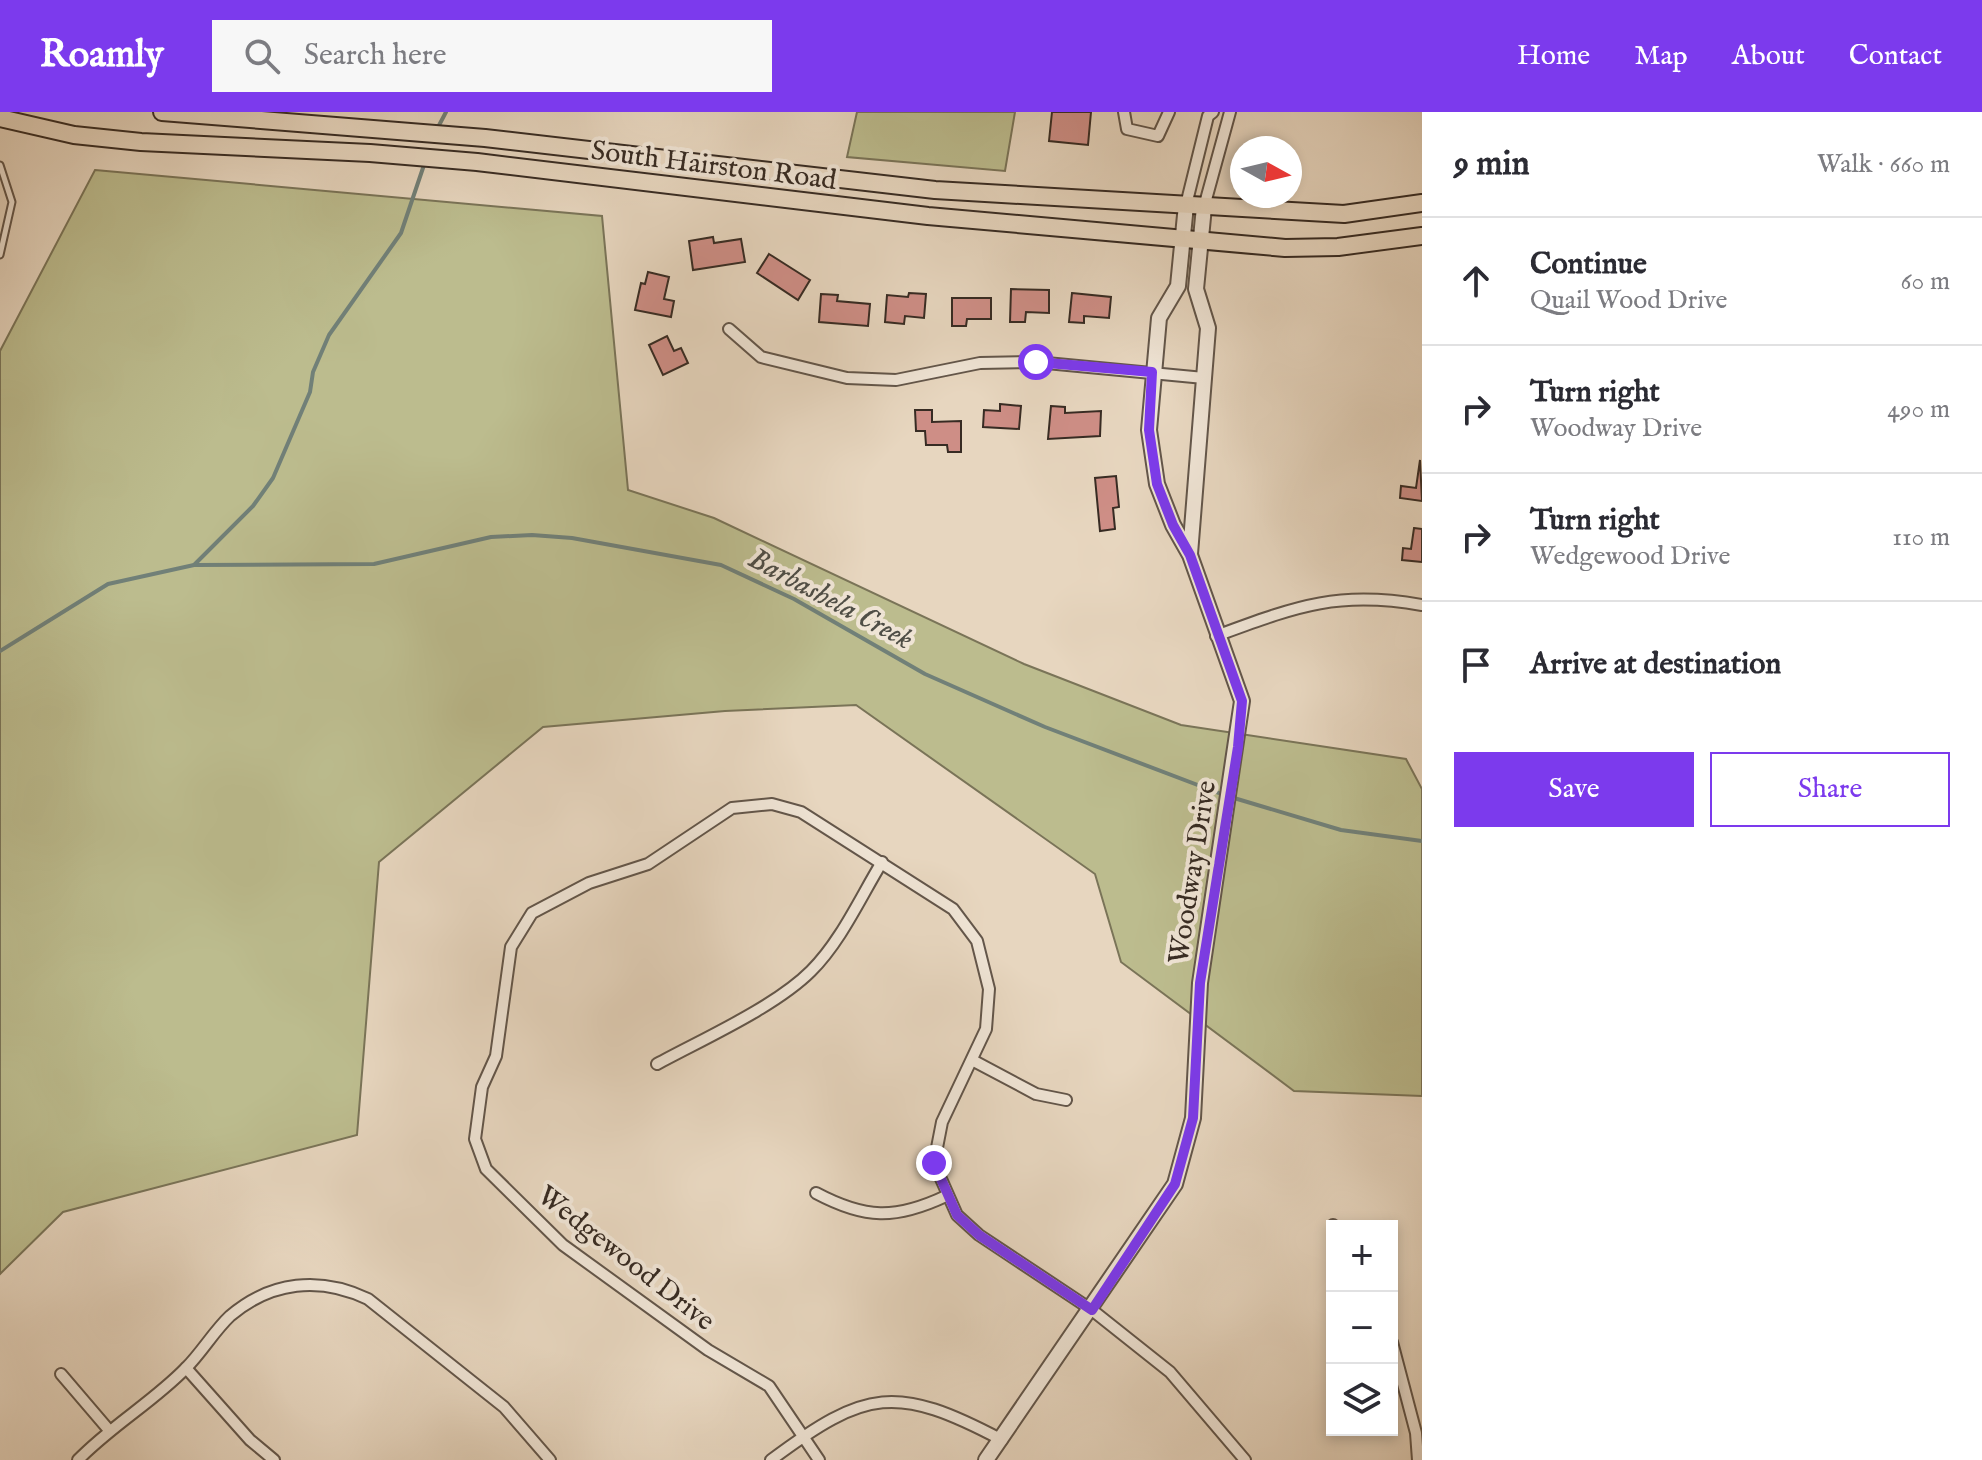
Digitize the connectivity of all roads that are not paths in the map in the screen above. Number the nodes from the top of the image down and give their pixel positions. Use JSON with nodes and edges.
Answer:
{"nodes":[{"id":1,"x":162,"y":112,"type":"edge"},
{"id":2,"x":1124,"y":112,"type":"edge"},
{"id":3,"x":1169,"y":112,"type":"edge"},
{"id":4,"x":1213,"y":112,"type":"edge"},
{"id":5,"x":1230,"y":112,"type":"edge"},
{"id":6,"x":0,"y":118,"type":"edge"},
{"id":7,"x":1197,"y":155,"type":"junction"},
{"id":8,"x":1217,"y":159,"type":"junction"},
{"id":9,"x":0,"y":165,"type":"edge"},
{"id":10,"x":1422,"y":203,"type":"edge"},
{"id":11,"x":1186,"y":205,"type":"junction"},
{"id":12,"x":1204,"y":207,"type":"junction"},
{"id":13,"x":1422,"y":236,"type":"edge"},
{"id":14,"x":1191,"y":238,"type":"junction"},
{"id":15,"x":0,"y":255,"type":"edge"},
{"id":16,"x":729,"y":329,"type":"dead end"},
{"id":17,"x":1152,"y":372,"type":"junction"},
{"id":18,"x":1204,"y":378,"type":"junction"},
{"id":19,"x":1190,"y":555,"type":"junction"},
{"id":20,"x":1422,"y":605,"type":"edge"},
{"id":21,"x":1216,"y":636,"type":"junction"},
{"id":22,"x":882,"y":862,"type":"junction"},
{"id":23,"x":972,"y":1060,"type":"junction"},
{"id":24,"x":657,"y":1064,"type":"dead end"},
{"id":25,"x":1066,"y":1100,"type":"dead end"},
{"id":26,"x":816,"y":1193,"type":"dead end"},
{"id":27,"x":946,"y":1196,"type":"junction"},
{"id":28,"x":1092,"y":1310,"type":"junction"},
{"id":29,"x":1398,"y":1364,"type":"edge"},
{"id":30,"x":186,"y":1368,"type":"junction"},
{"id":31,"x":61,"y":1374,"type":"dead end"},
{"id":32,"x":108,"y":1429,"type":"junction"},
{"id":33,"x":803,"y":1436,"type":"junction"},
{"id":34,"x":1002,"y":1440,"type":"junction"},
{"id":35,"x":78,"y":1460,"type":"edge"},
{"id":36,"x":274,"y":1460,"type":"edge"},
{"id":37,"x":550,"y":1460,"type":"edge"},
{"id":38,"x":771,"y":1460,"type":"edge"},
{"id":39,"x":819,"y":1460,"type":"edge"},
{"id":40,"x":986,"y":1460,"type":"edge"},
{"id":41,"x":999,"y":1460,"type":"edge"},
{"id":42,"x":1245,"y":1460,"type":"edge"},
{"id":43,"x":1418,"y":1460,"type":"edge"}],
"edges":[{"from":1,"to":11,"type":"main road","name":"South Hairston Road"},
{"from":2,"to":3,"type":"street"},
{"from":4,"to":7,"type":"street"},
{"from":5,"to":8,"type":"street"},
{"from":6,"to":14,"type":"main road","name":"South Hairston Road"},
{"from":7,"to":8,"type":"street"},
{"from":7,"to":11,"type":"street"},
{"from":8,"to":12,"type":"street"},
{"from":9,"to":15,"type":"lane"},
{"from":10,"to":12,"type":"main road","name":"South Hairston Road"},
{"from":11,"to":12,"type":"main road","name":"South Hairston Road"},
{"from":11,"to":14,"type":"street","name":"Woodway Drive"},
{"from":12,"to":14,"type":"street","name":"Woodway Drive"},
{"from":13,"to":14,"type":"main road","name":"South Hairston Road"},
{"from":14,"to":17,"type":"street","name":"Woodway Drive"},
{"from":14,"to":18,"type":"street","name":"Woodway Drive"},
{"from":16,"to":17,"type":"street"},
{"from":17,"to":18,"type":"street"},
{"from":17,"to":19,"type":"street","name":"Woodway Drive"},
{"from":18,"to":19,"type":"street","name":"Woodway Drive"},
{"from":19,"to":21,"type":"street","name":"Woodway Drive"},
{"from":20,"to":21,"type":"street"},
{"from":21,"to":28,"type":"street","name":"Woodway Drive"},
{"from":22,"to":23,"type":"street","name":"Wedgewood Drive"},
{"from":22,"to":24,"type":"street"},
{"from":22,"to":33,"type":"street","name":"Wedgewood Drive"},
{"from":23,"to":25,"type":"street"},
{"from":23,"to":27,"type":"street","name":"Wedgewood Drive"},
{"from":26,"to":27,"type":"street"},
{"from":27,"to":28,"type":"street","name":"Wedgewood Drive"},
{"from":28,"to":34,"type":"street","name":"Woodway Drive"},
{"from":28,"to":42,"type":"street","name":"Wedgewood Drive"},
{"from":29,"to":43,"type":"street"},
{"from":30,"to":32,"type":"street"},
{"from":30,"to":36,"type":"street"},
{"from":30,"to":37,"type":"street"},
{"from":31,"to":32,"type":"street"},
{"from":32,"to":35,"type":"street"},
{"from":33,"to":34,"type":"street"},
{"from":33,"to":38,"type":"street"},
{"from":33,"to":39,"type":"street","name":"Wedgewood Drive"},
{"from":34,"to":40,"type":"street","name":"Woodway Drive"},
{"from":34,"to":41,"type":"street","name":"Woodway Drive"}]}
